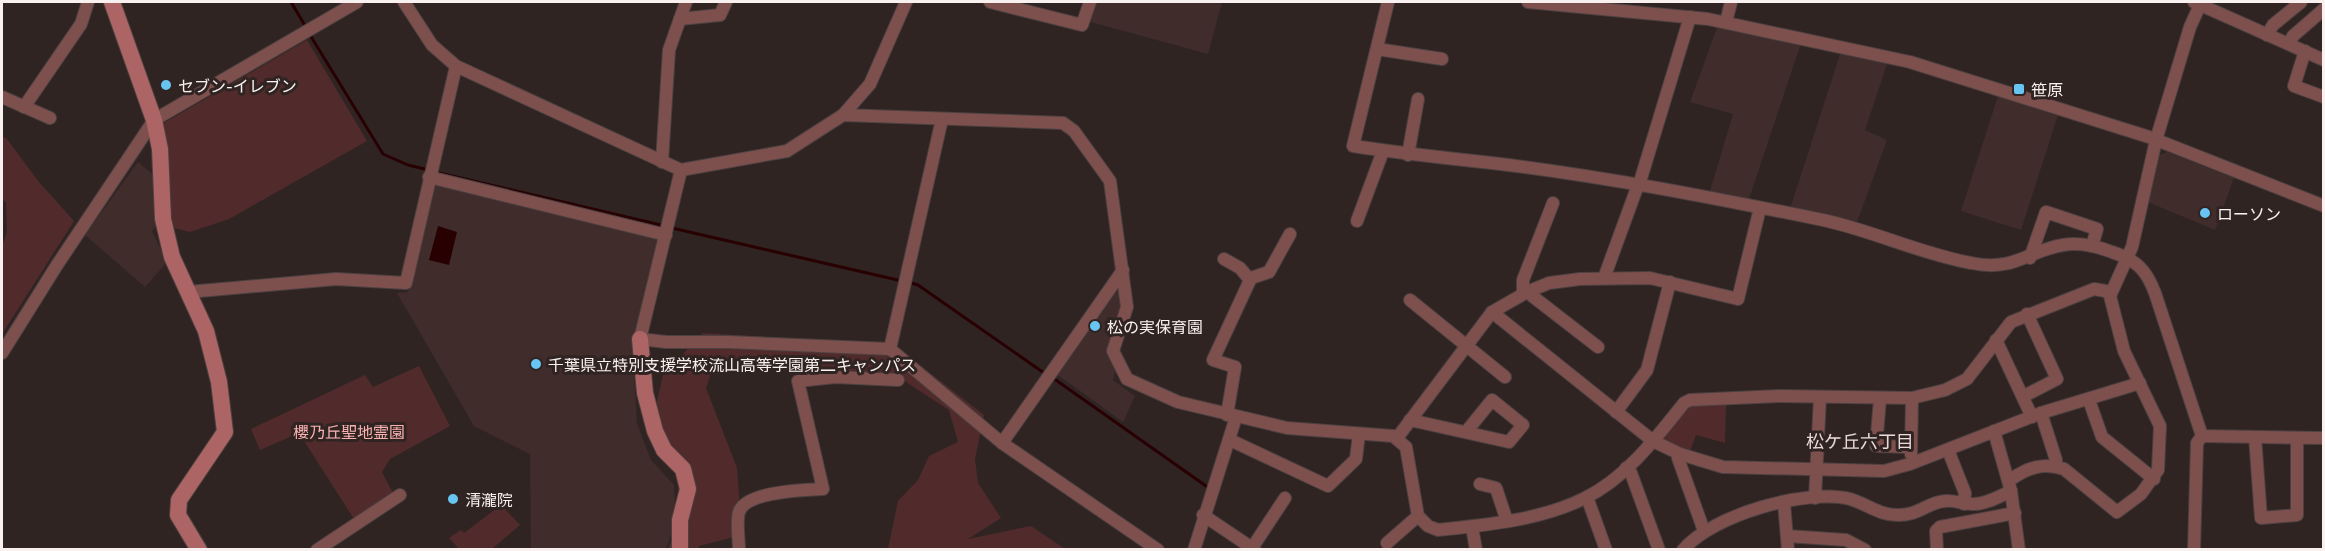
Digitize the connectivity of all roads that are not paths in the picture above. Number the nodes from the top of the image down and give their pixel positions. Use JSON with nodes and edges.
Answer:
{"nodes":[{"id":1,"x":88,"y":2,"type":"edge"},
{"id":2,"x":112,"y":2,"type":"edge"},
{"id":3,"x":357,"y":2,"type":"edge"},
{"id":4,"x":404,"y":2,"type":"edge"},
{"id":5,"x":687,"y":2,"type":"edge"},
{"id":6,"x":726,"y":2,"type":"edge"},
{"id":7,"x":906,"y":2,"type":"edge"},
{"id":8,"x":990,"y":2,"type":"edge"},
{"id":9,"x":1090,"y":2,"type":"edge"},
{"id":10,"x":1388,"y":2,"type":"edge"},
{"id":11,"x":1528,"y":2,"type":"edge"},
{"id":12,"x":1546,"y":2,"type":"edge"},
{"id":13,"x":1731,"y":2,"type":"edge"},
{"id":14,"x":2301,"y":2,"type":"edge"},
{"id":15,"x":2196,"y":3,"type":"edge"},
{"id":16,"x":2324,"y":9,"type":"edge"},
{"id":17,"x":1690,"y":17,"type":"junction"},
{"id":18,"x":680,"y":18,"type":"junction"},
{"id":19,"x":1726,"y":22,"type":"junction"},
{"id":20,"x":2267,"y":35,"type":"junction"},
{"id":21,"x":2289,"y":44,"type":"junction"},
{"id":22,"x":1377,"y":49,"type":"junction"},
{"id":23,"x":2305,"y":51,"type":"junction"},
{"id":24,"x":1442,"y":59,"type":"dead end"},
{"id":25,"x":2324,"y":60,"type":"edge"},
{"id":26,"x":456,"y":66,"type":"junction"},
{"id":27,"x":2,"y":97,"type":"edge"},
{"id":28,"x":2324,"y":97,"type":"edge"},
{"id":29,"x":1418,"y":99,"type":"dead end"},
{"id":30,"x":24,"y":107,"type":"junction"},
{"id":31,"x":843,"y":115,"type":"junction"},
{"id":32,"x":50,"y":118,"type":"dead end"},
{"id":33,"x":942,"y":118,"type":"junction"},
{"id":34,"x":154,"y":120,"type":"junction"},
{"id":35,"x":2156,"y":140,"type":"junction"},
{"id":36,"x":1383,"y":151,"type":"junction"},
{"id":37,"x":1408,"y":155,"type":"junction"},
{"id":38,"x":662,"y":162,"type":"junction"},
{"id":39,"x":681,"y":170,"type":"junction"},
{"id":40,"x":430,"y":171,"type":"junction"},
{"id":41,"x":1639,"y":185,"type":"junction"},
{"id":42,"x":1553,"y":203,"type":"dead end"},
{"id":43,"x":2324,"y":206,"type":"edge"},
{"id":44,"x":1760,"y":208,"type":"junction"},
{"id":45,"x":1357,"y":221,"type":"dead end"},
{"id":46,"x":668,"y":229,"type":"junction"},
{"id":47,"x":1290,"y":234,"type":"dead end"},
{"id":48,"x":2092,"y":246,"type":"junction"},
{"id":49,"x":2128,"y":257,"type":"junction"},
{"id":50,"x":2030,"y":258,"type":"junction"},
{"id":51,"x":1224,"y":259,"type":"dead end"},
{"id":52,"x":1123,"y":270,"type":"junction"},
{"id":53,"x":1604,"y":278,"type":"junction"},
{"id":54,"x":1250,"y":280,"type":"junction"},
{"id":55,"x":1670,"y":282,"type":"junction"},
{"id":56,"x":188,"y":292,"type":"junction"},
{"id":57,"x":2111,"y":292,"type":"junction"},
{"id":58,"x":1525,"y":293,"type":"junction"},
{"id":59,"x":1410,"y":300,"type":"dead end"},
{"id":60,"x":1492,"y":312,"type":"junction"},
{"id":61,"x":2027,"y":314,"type":"junction"},
{"id":62,"x":640,"y":339,"type":"junction"},
{"id":63,"x":1996,"y":340,"type":"junction"},
{"id":64,"x":1465,"y":345,"type":"junction"},
{"id":65,"x":1598,"y":347,"type":"dead end"},
{"id":66,"x":3,"y":349,"type":"edge"},
{"id":67,"x":890,"y":349,"type":"junction"},
{"id":68,"x":1505,"y":377,"type":"dead end"},
{"id":69,"x":898,"y":380,"type":"dead end"},
{"id":70,"x":2140,"y":383,"type":"junction"},
{"id":71,"x":2024,"y":396,"type":"junction"},
{"id":72,"x":1820,"y":397,"type":"junction"},
{"id":73,"x":1912,"y":398,"type":"junction"},
{"id":74,"x":1880,"y":399,"type":"junction"},
{"id":75,"x":2089,"y":400,"type":"junction"},
{"id":76,"x":1616,"y":412,"type":"junction"},
{"id":77,"x":2037,"y":415,"type":"junction"},
{"id":78,"x":1231,"y":416,"type":"junction"},
{"id":79,"x":1410,"y":420,"type":"junction"},
{"id":80,"x":1994,"y":431,"type":"junction"},
{"id":81,"x":1466,"y":432,"type":"dead end"},
{"id":82,"x":1359,"y":434,"type":"junction"},
{"id":83,"x":2202,"y":436,"type":"junction"},
{"id":84,"x":2256,"y":437,"type":"junction"},
{"id":85,"x":1397,"y":438,"type":"junction"},
{"id":86,"x":2297,"y":438,"type":"junction"},
{"id":87,"x":2324,"y":438,"type":"edge"},
{"id":88,"x":1230,"y":440,"type":"junction"},
{"id":89,"x":1653,"y":441,"type":"junction"},
{"id":90,"x":1002,"y":443,"type":"junction"},
{"id":91,"x":1911,"y":447,"type":"junction"},
{"id":92,"x":1948,"y":450,"type":"junction"},
{"id":93,"x":1680,"y":454,"type":"junction"},
{"id":94,"x":1910,"y":464,"type":"junction"},
{"id":95,"x":2055,"y":466,"type":"junction"},
{"id":96,"x":1626,"y":468,"type":"junction"},
{"id":97,"x":1816,"y":470,"type":"junction"},
{"id":98,"x":2154,"y":478,"type":"junction"},
{"id":99,"x":1480,"y":484,"type":"dead end"},
{"id":100,"x":2011,"y":485,"type":"junction"},
{"id":101,"x":400,"y":495,"type":"dead end"},
{"id":102,"x":1285,"y":498,"type":"dead end"},
{"id":103,"x":1587,"y":498,"type":"junction"},
{"id":104,"x":1815,"y":498,"type":"junction"},
{"id":105,"x":1784,"y":503,"type":"junction"},
{"id":106,"x":1964,"y":504,"type":"junction"},
{"id":107,"x":2015,"y":513,"type":"junction"},
{"id":108,"x":1203,"y":515,"type":"junction"},
{"id":109,"x":1418,"y":516,"type":"junction"},
{"id":110,"x":1507,"y":521,"type":"junction"},
{"id":111,"x":1472,"y":527,"type":"junction"},
{"id":112,"x":1704,"y":531,"type":"junction"},
{"id":113,"x":1787,"y":536,"type":"junction"},
{"id":114,"x":1387,"y":543,"type":"dead end"},
{"id":115,"x":199,"y":549,"type":"edge"},
{"id":116,"x":317,"y":549,"type":"edge"},
{"id":117,"x":680,"y":549,"type":"edge"},
{"id":118,"x":739,"y":549,"type":"edge"},
{"id":119,"x":1158,"y":549,"type":"edge"},
{"id":120,"x":1194,"y":549,"type":"edge"},
{"id":121,"x":1253,"y":549,"type":"edge"},
{"id":122,"x":1476,"y":549,"type":"edge"},
{"id":123,"x":1606,"y":549,"type":"edge"},
{"id":124,"x":1659,"y":549,"type":"edge"},
{"id":125,"x":1683,"y":549,"type":"edge"},
{"id":126,"x":1788,"y":549,"type":"edge"},
{"id":127,"x":1865,"y":549,"type":"edge"},
{"id":128,"x":1937,"y":549,"type":"edge"},
{"id":129,"x":2019,"y":549,"type":"edge"},
{"id":130,"x":2194,"y":549,"type":"edge"}],
"edges":[{"from":1,"to":30,"type":"street"},
{"from":2,"to":34,"type":"street"},
{"from":3,"to":34,"type":"street"},
{"from":4,"to":26,"type":"street"},
{"from":5,"to":18,"type":"street"},
{"from":6,"to":18,"type":"street"},
{"from":7,"to":31,"type":"street"},
{"from":8,"to":9,"type":"street"},
{"from":10,"to":22,"type":"street"},
{"from":11,"to":12,"type":"street"},
{"from":12,"to":17,"type":"street"},
{"from":13,"to":19,"type":"street"},
{"from":14,"to":20,"type":"street"},
{"from":15,"to":20,"type":"street"},
{"from":15,"to":35,"type":"street"},
{"from":16,"to":21,"type":"street"},
{"from":17,"to":19,"type":"street"},
{"from":17,"to":41,"type":"street"},
{"from":18,"to":38,"type":"street"},
{"from":19,"to":35,"type":"street"},
{"from":20,"to":21,"type":"street"},
{"from":21,"to":23,"type":"street"},
{"from":22,"to":24,"type":"street"},
{"from":22,"to":36,"type":"street"},
{"from":23,"to":25,"type":"street"},
{"from":23,"to":28,"type":"street"},
{"from":26,"to":38,"type":"street"},
{"from":26,"to":40,"type":"street"},
{"from":27,"to":30,"type":"street"},
{"from":29,"to":37,"type":"street"},
{"from":30,"to":32,"type":"street"},
{"from":31,"to":33,"type":"street"},
{"from":31,"to":39,"type":"street"},
{"from":33,"to":52,"type":"street"},
{"from":33,"to":67,"type":"street"},
{"from":34,"to":56,"type":"street"},
{"from":34,"to":66,"type":"street"},
{"from":35,"to":43,"type":"street"},
{"from":35,"to":49,"type":"street"},
{"from":36,"to":37,"type":"street"},
{"from":36,"to":45,"type":"street"},
{"from":37,"to":41,"type":"street"},
{"from":38,"to":39,"type":"street"},
{"from":39,"to":46,"type":"street"},
{"from":40,"to":46,"type":"street"},
{"from":40,"to":56,"type":"street"},
{"from":41,"to":44,"type":"street"},
{"from":41,"to":53,"type":"street"},
{"from":42,"to":58,"type":"street"},
{"from":44,"to":50,"type":"street"},
{"from":44,"to":55,"type":"street"},
{"from":46,"to":62,"type":"street"},
{"from":47,"to":54,"type":"street"},
{"from":48,"to":49,"type":"street"},
{"from":48,"to":50,"type":"street"},
{"from":48,"to":50,"type":"street"},
{"from":49,"to":57,"type":"street"},
{"from":49,"to":83,"type":"street"},
{"from":51,"to":54,"type":"street"},
{"from":52,"to":78,"type":"street"},
{"from":52,"to":90,"type":"street"},
{"from":53,"to":55,"type":"street"},
{"from":53,"to":58,"type":"street"},
{"from":54,"to":78,"type":"street"},
{"from":55,"to":76,"type":"street"},
{"from":56,"to":115,"type":"street"},
{"from":57,"to":61,"type":"street"},
{"from":57,"to":70,"type":"street"},
{"from":58,"to":60,"type":"street"},
{"from":58,"to":65,"type":"street"},
{"from":59,"to":64,"type":"street"},
{"from":60,"to":64,"type":"street"},
{"from":60,"to":76,"type":"street"},
{"from":61,"to":63,"type":"street"},
{"from":61,"to":71,"type":"street"},
{"from":62,"to":67,"type":"street"},
{"from":62,"to":117,"type":"street"},
{"from":63,"to":71,"type":"street"},
{"from":63,"to":73,"type":"street"},
{"from":64,"to":68,"type":"street"},
{"from":64,"to":79,"type":"street"},
{"from":67,"to":90,"type":"street"},
{"from":69,"to":118,"type":"street"},
{"from":70,"to":75,"type":"street"},
{"from":70,"to":98,"type":"street"},
{"from":71,"to":77,"type":"street"},
{"from":72,"to":74,"type":"street"},
{"from":72,"to":89,"type":"street"},
{"from":72,"to":97,"type":"street"},
{"from":73,"to":74,"type":"street"},
{"from":73,"to":91,"type":"street"},
{"from":74,"to":91,"type":"street"},
{"from":75,"to":77,"type":"street"},
{"from":75,"to":98,"type":"street"},
{"from":76,"to":89,"type":"street"},
{"from":77,"to":80,"type":"street"},
{"from":77,"to":95,"type":"street"},
{"from":78,"to":82,"type":"street"},
{"from":78,"to":88,"type":"street"},
{"from":79,"to":81,"type":"street"},
{"from":79,"to":85,"type":"street"},
{"from":80,"to":92,"type":"street"},
{"from":80,"to":100,"type":"street"},
{"from":82,"to":85,"type":"street"},
{"from":82,"to":88,"type":"street"},
{"from":83,"to":84,"type":"street"},
{"from":83,"to":130,"type":"street"},
{"from":84,"to":86,"type":"street"},
{"from":84,"to":86,"type":"street"},
{"from":85,"to":109,"type":"street"},
{"from":86,"to":87,"type":"street"},
{"from":88,"to":108,"type":"street"},
{"from":89,"to":93,"type":"street"},
{"from":89,"to":96,"type":"street"},
{"from":90,"to":119,"type":"street"},
{"from":91,"to":94,"type":"street"},
{"from":92,"to":94,"type":"street"},
{"from":92,"to":106,"type":"street"},
{"from":93,"to":97,"type":"street"},
{"from":93,"to":112,"type":"street"},
{"from":94,"to":97,"type":"street"},
{"from":95,"to":98,"type":"street"},
{"from":95,"to":100,"type":"street"},
{"from":96,"to":103,"type":"street"},
{"from":96,"to":124,"type":"street"},
{"from":97,"to":104,"type":"street"},
{"from":99,"to":110,"type":"street"},
{"from":100,"to":106,"type":"street"},
{"from":100,"to":107,"type":"street"},
{"from":101,"to":116,"type":"street"},
{"from":102,"to":121,"type":"street"},
{"from":103,"to":110,"type":"street"},
{"from":103,"to":123,"type":"street"},
{"from":104,"to":105,"type":"street"},
{"from":104,"to":106,"type":"street"},
{"from":105,"to":112,"type":"street"},
{"from":105,"to":113,"type":"street"},
{"from":107,"to":128,"type":"street"},
{"from":107,"to":129,"type":"street"},
{"from":108,"to":120,"type":"street"},
{"from":108,"to":121,"type":"street"},
{"from":109,"to":111,"type":"street"},
{"from":109,"to":114,"type":"street"},
{"from":110,"to":111,"type":"street"},
{"from":111,"to":122,"type":"street"},
{"from":112,"to":125,"type":"street"},
{"from":113,"to":126,"type":"street"},
{"from":113,"to":127,"type":"street"}]}
